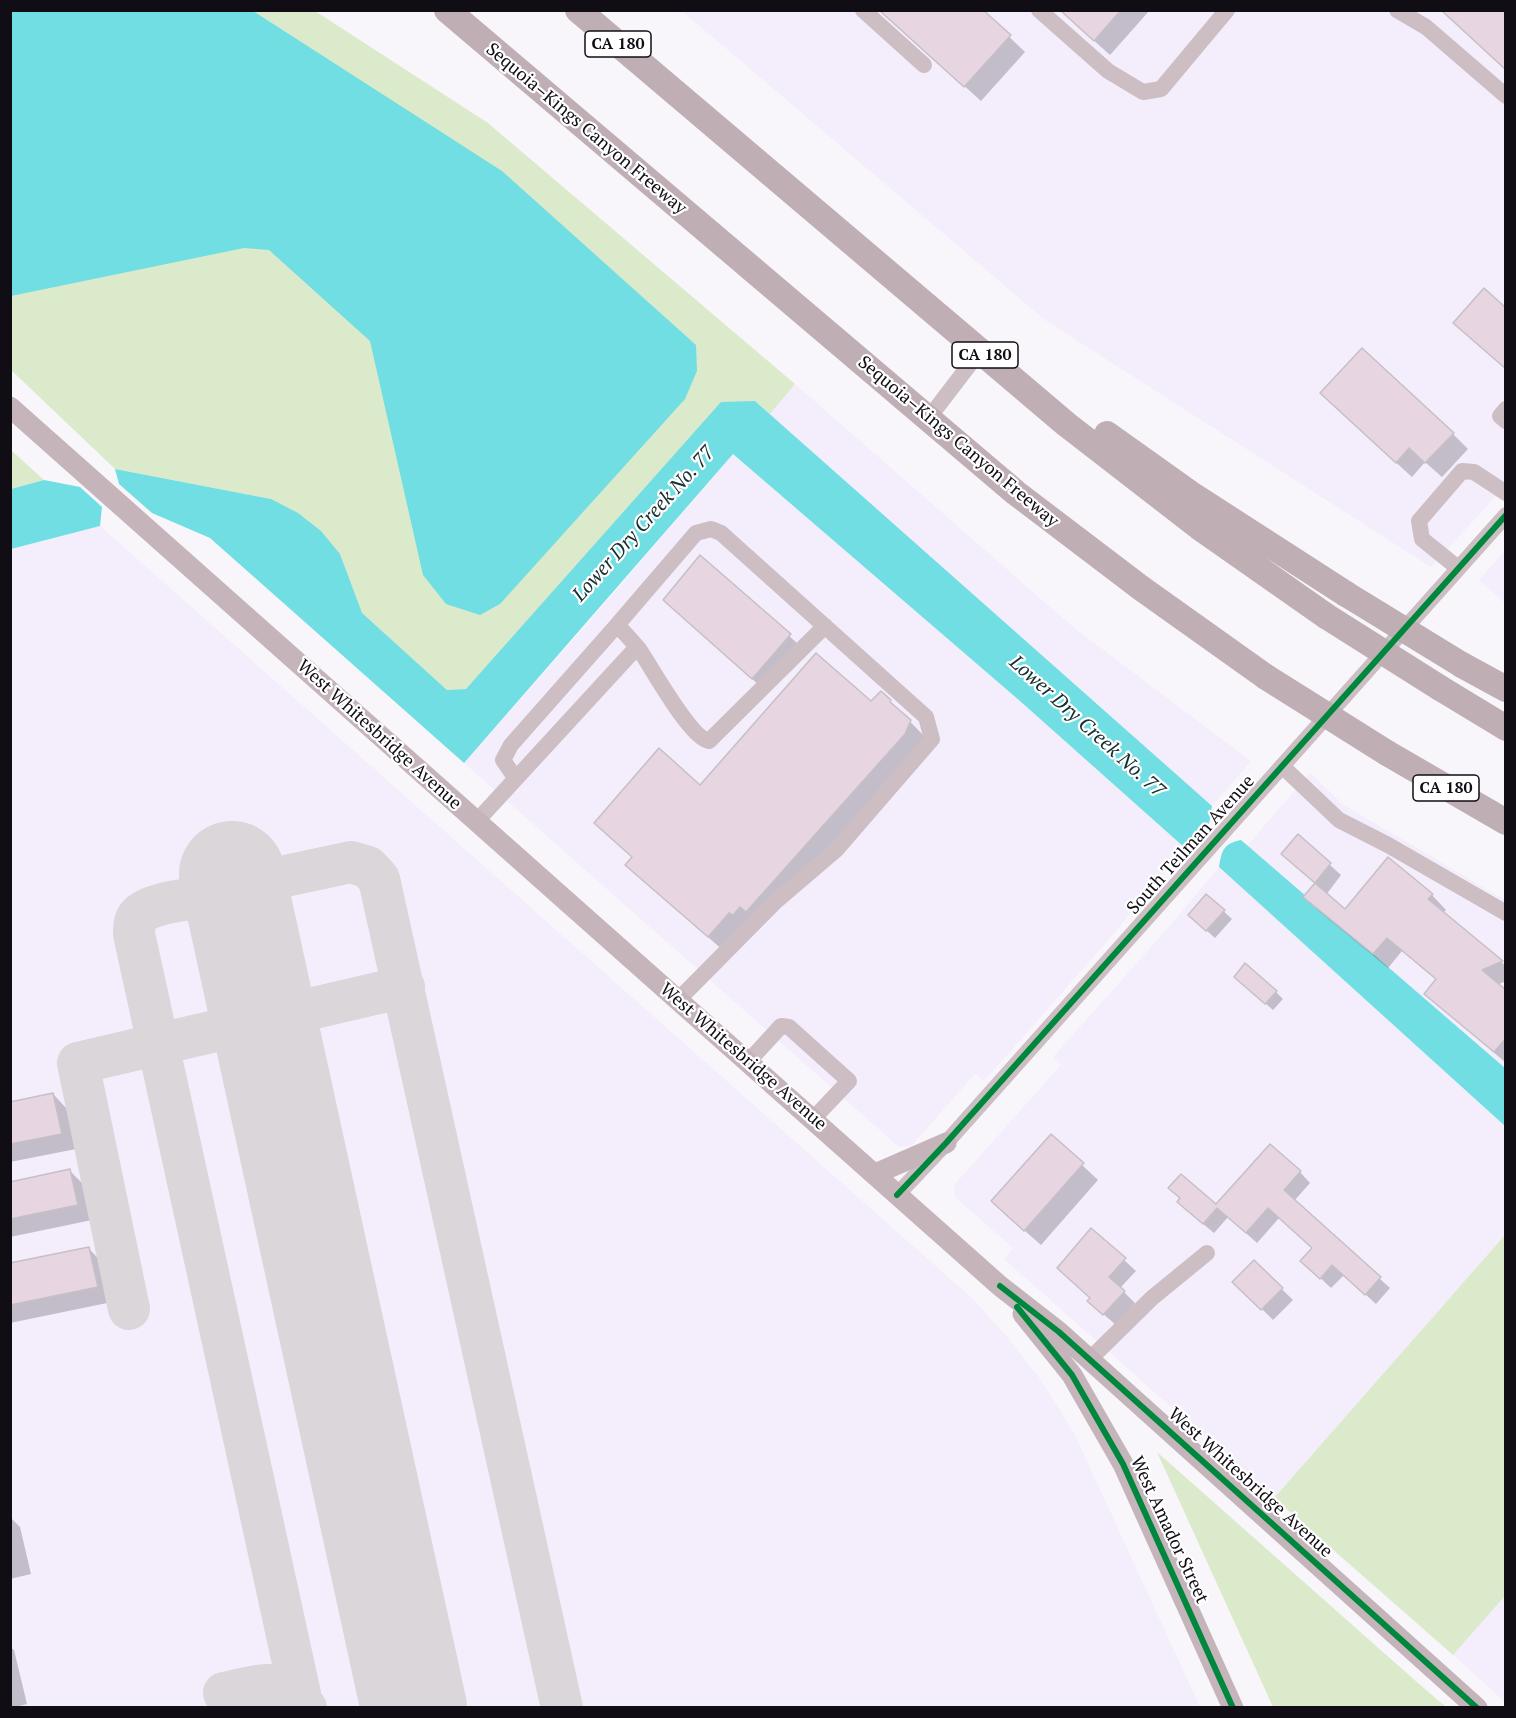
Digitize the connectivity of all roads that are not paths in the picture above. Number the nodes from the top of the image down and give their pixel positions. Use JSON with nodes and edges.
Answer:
{"nodes":[{"id":1,"x":447,"y":10,"type":"edge"},
{"id":2,"x":578,"y":10,"type":"edge"},
{"id":3,"x":863,"y":10,"type":"edge"},
{"id":4,"x":1039,"y":10,"type":"edge"},
{"id":5,"x":1227,"y":10,"type":"edge"},
{"id":6,"x":1398,"y":10,"type":"edge"},
{"id":7,"x":924,"y":66,"type":"dead end"},
{"id":8,"x":657,"y":78,"type":"junction"},
{"id":9,"x":1506,"y":96,"type":"edge"},
{"id":10,"x":980,"y":351,"type":"junction"},
{"id":11,"x":10,"y":407,"type":"edge"},
{"id":12,"x":1506,"y":410,"type":"edge"},
{"id":13,"x":928,"y":419,"type":"junction"},
{"id":14,"x":1506,"y":421,"type":"edge"},
{"id":15,"x":1506,"y":493,"type":"edge"},
{"id":16,"x":1506,"y":515,"type":"edge"},
{"id":17,"x":1458,"y":568,"type":"junction"},
{"id":18,"x":617,"y":625,"type":"junction"},
{"id":19,"x":825,"y":626,"type":"junction"},
{"id":20,"x":638,"y":647,"type":"junction"},
{"id":21,"x":1506,"y":689,"type":"edge"},
{"id":22,"x":1506,"y":728,"type":"edge"},
{"id":23,"x":1282,"y":766,"type":"junction"},
{"id":24,"x":516,"y":779,"type":"junction"},
{"id":25,"x":476,"y":822,"type":"junction"},
{"id":26,"x":1506,"y":822,"type":"edge"},
{"id":27,"x":1506,"y":913,"type":"edge"},
{"id":28,"x":678,"y":1000,"type":"junction"},
{"id":29,"x":748,"y":1062,"type":"junction"},
{"id":30,"x":813,"y":1119,"type":"junction"},
{"id":31,"x":946,"y":1143,"type":"junction"},
{"id":32,"x":875,"y":1174,"type":"junction"},
{"id":33,"x":897,"y":1195,"type":"junction"},
{"id":34,"x":1207,"y":1253,"type":"dead end"},
{"id":35,"x":1000,"y":1286,"type":"junction"},
{"id":36,"x":1090,"y":1359,"type":"junction"},
{"id":37,"x":1233,"y":1707,"type":"edge"},
{"id":38,"x":1476,"y":1707,"type":"edge"}],
"edges":[{"from":1,"to":13,"type":"highway","name":"Sequoia–Kings Canyon Freeway","number":"CA 180"},
{"from":2,"to":8,"type":"highway","number":"CA 180"},
{"from":3,"to":7,"type":"street"},
{"from":4,"to":5,"type":"street"},
{"from":6,"to":9,"type":"street"},
{"from":8,"to":10,"type":"highway","number":"CA 180"},
{"from":8,"to":21,"type":"highway","bridge":true},
{"from":10,"to":13,"type":"street"},
{"from":10,"to":22,"type":"highway","number":"CA 180","bridge":true},
{"from":11,"to":25,"type":"main road","name":"West Whitesbridge Avenue"},
{"from":12,"to":14,"type":"street"},
{"from":13,"to":26,"type":"highway","name":"Sequoia–Kings Canyon Freeway","number":"CA 180","bridge":true},
{"from":15,"to":17,"type":"street"},
{"from":16,"to":17,"type":"street","name":"South Teilman Avenue"},
{"from":17,"to":23,"type":"street","name":"South Teilman Avenue"},
{"from":18,"to":19,"type":"street"},
{"from":18,"to":20,"type":"street"},
{"from":18,"to":24,"type":"street"},
{"from":19,"to":20,"type":"street"},
{"from":19,"to":28,"type":"street"},
{"from":20,"to":24,"type":"street"},
{"from":23,"to":27,"type":"street"},
{"from":23,"to":31,"type":"street","name":"South Teilman Avenue"},
{"from":24,"to":25,"type":"street"},
{"from":25,"to":28,"type":"main road","name":"West Whitesbridge Avenue"},
{"from":28,"to":29,"type":"main road","name":"West Whitesbridge Avenue"},
{"from":29,"to":30,"type":"main road","name":"West Whitesbridge Avenue"},
{"from":29,"to":30,"type":"street"},
{"from":30,"to":32,"type":"main road","name":"West Whitesbridge Avenue"},
{"from":31,"to":32,"type":"main road"},
{"from":31,"to":33,"type":"street","name":"South Teilman Avenue"},
{"from":32,"to":33,"type":"main road","name":"West Whitesbridge Avenue"},
{"from":33,"to":35,"type":"main road","name":"West Whitesbridge Avenue"},
{"from":34,"to":36,"type":"street"},
{"from":35,"to":36,"type":"main road","name":"West Whitesbridge Avenue"},
{"from":35,"to":37,"type":"main road","name":"West Amador Street"},
{"from":36,"to":38,"type":"main road","name":"West Whitesbridge Avenue"}]}
